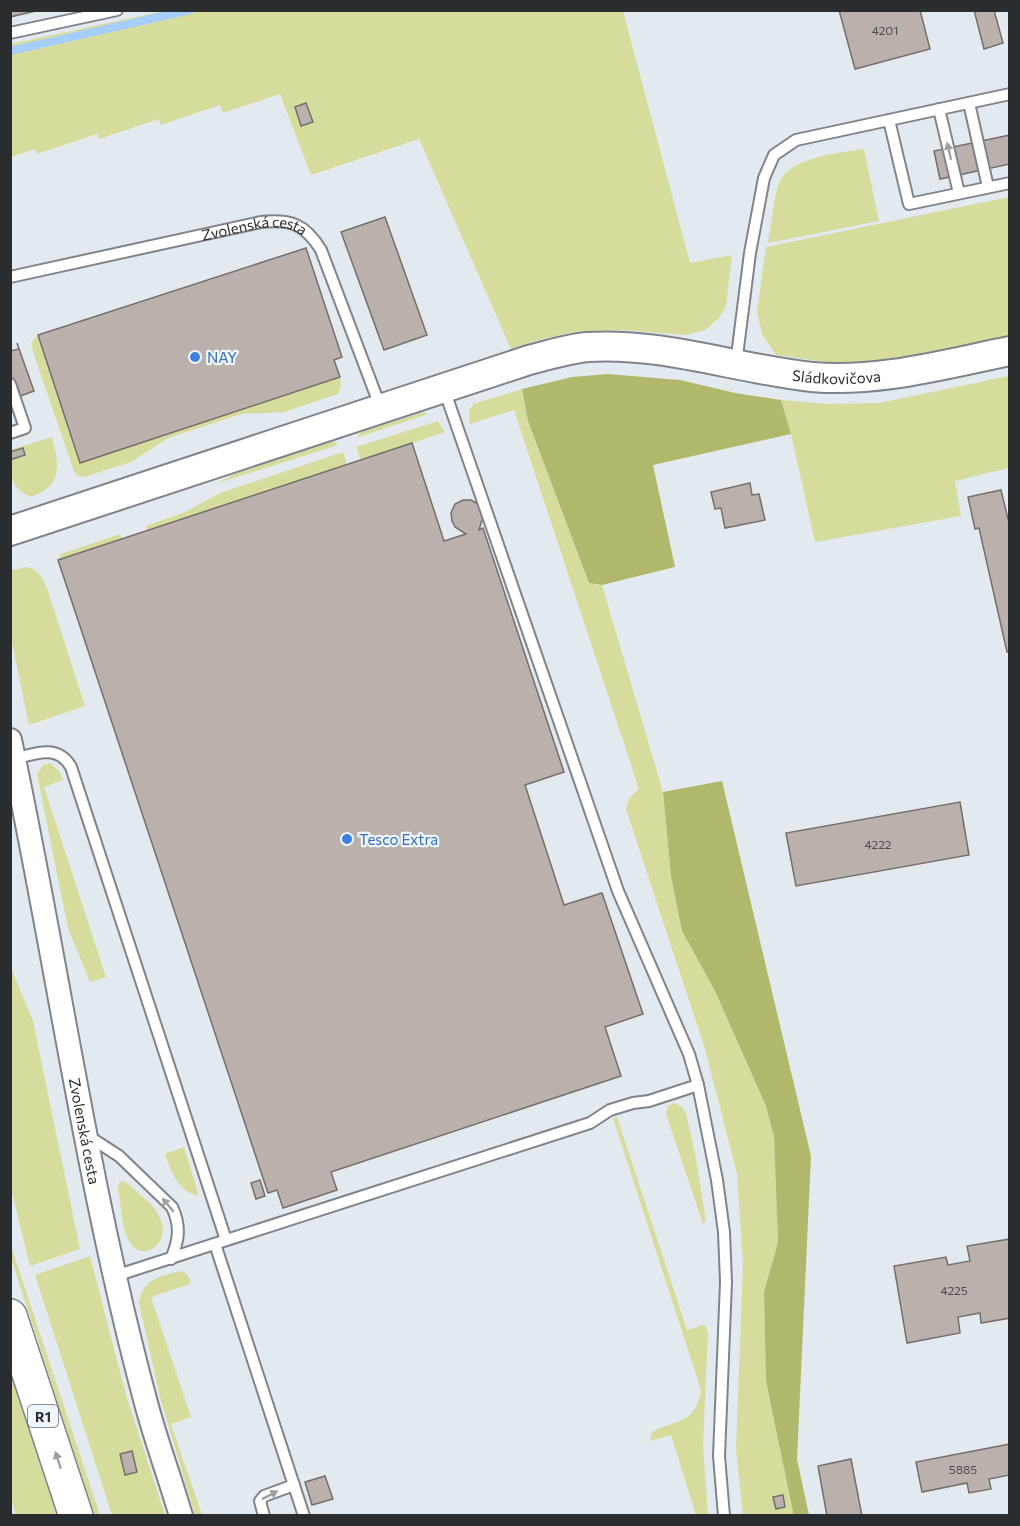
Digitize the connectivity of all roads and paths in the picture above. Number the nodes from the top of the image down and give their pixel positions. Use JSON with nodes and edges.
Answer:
{"nodes":[{"id":1,"x":117,"y":10,"type":"edge"},
{"id":2,"x":10,"y":33,"type":"edge"},
{"id":3,"x":1010,"y":94,"type":"edge"},
{"id":4,"x":969,"y":103,"type":"junction"},
{"id":5,"x":939,"y":109,"type":"junction"},
{"id":6,"x":889,"y":120,"type":"junction"},
{"id":7,"x":1010,"y":183,"type":"edge"},
{"id":8,"x":988,"y":187,"type":"junction"},
{"id":9,"x":959,"y":193,"type":"junction"},
{"id":10,"x":10,"y":277,"type":"edge"},
{"id":11,"x":1010,"y":351,"type":"edge"},
{"id":12,"x":736,"y":365,"type":"junction"},
{"id":13,"x":10,"y":384,"type":"edge"},
{"id":14,"x":444,"y":389,"type":"junction"},
{"id":15,"x":381,"y":410,"type":"junction"},
{"id":16,"x":10,"y":433,"type":"edge"},
{"id":17,"x":10,"y":531,"type":"edge"},
{"id":18,"x":12,"y":749,"type":"edge"},
{"id":19,"x":698,"y":1085,"type":"junction"},
{"id":20,"x":85,"y":1134,"type":"junction"},
{"id":21,"x":221,"y":1242,"type":"junction"},
{"id":22,"x":171,"y":1259,"type":"junction"},
{"id":23,"x":115,"y":1276,"type":"junction"},
{"id":24,"x":10,"y":1316,"type":"edge"},
{"id":25,"x":294,"y":1485,"type":"junction"},
{"id":26,"x":76,"y":1515,"type":"edge"},
{"id":27,"x":181,"y":1515,"type":"edge"},
{"id":28,"x":264,"y":1515,"type":"edge"},
{"id":29,"x":304,"y":1515,"type":"edge"},
{"id":30,"x":724,"y":1515,"type":"edge"}],
"edges":[{"from":1,"to":2,"type":"lane"},
{"from":3,"to":4,"type":"lane"},
{"from":4,"to":5,"type":"lane"},
{"from":4,"to":8,"type":"lane"},
{"from":5,"to":6,"type":"lane"},
{"from":9,"to":5,"type":"lane","one_way":true},
{"from":6,"to":9,"type":"lane"},
{"from":6,"to":12,"type":"lane"},
{"from":7,"to":8,"type":"lane"},
{"from":8,"to":9,"type":"lane"},
{"from":10,"to":15,"type":"lane","name":"Zvolenská cesta"},
{"from":11,"to":12,"type":"street","name":"Sládkovičova"},
{"from":12,"to":14,"type":"street","name":"Sládkovičova"},
{"from":13,"to":16,"type":"lane"},
{"from":14,"to":15,"type":"street"},
{"from":14,"to":19,"type":"lane"},
{"from":15,"to":17,"type":"street"},
{"from":18,"to":20,"type":"street","name":"Zvolenská cesta"},
{"from":18,"to":21,"type":"lane"},
{"from":19,"to":21,"type":"lane"},
{"from":19,"to":30,"type":"lane"},
{"from":22,"to":20,"type":"lane","one_way":true},
{"from":20,"to":23,"type":"street","name":"Zvolenská cesta"},
{"from":21,"to":22,"type":"lane"},
{"from":21,"to":25,"type":"lane"},
{"from":22,"to":23,"type":"lane"},
{"from":23,"to":27,"type":"street","name":"Zvolenská cesta"},
{"from":26,"to":24,"type":"highway","number":"R1","one_way":true},
{"from":28,"to":25,"type":"lane","one_way":true},
{"from":25,"to":29,"type":"lane"}]}
